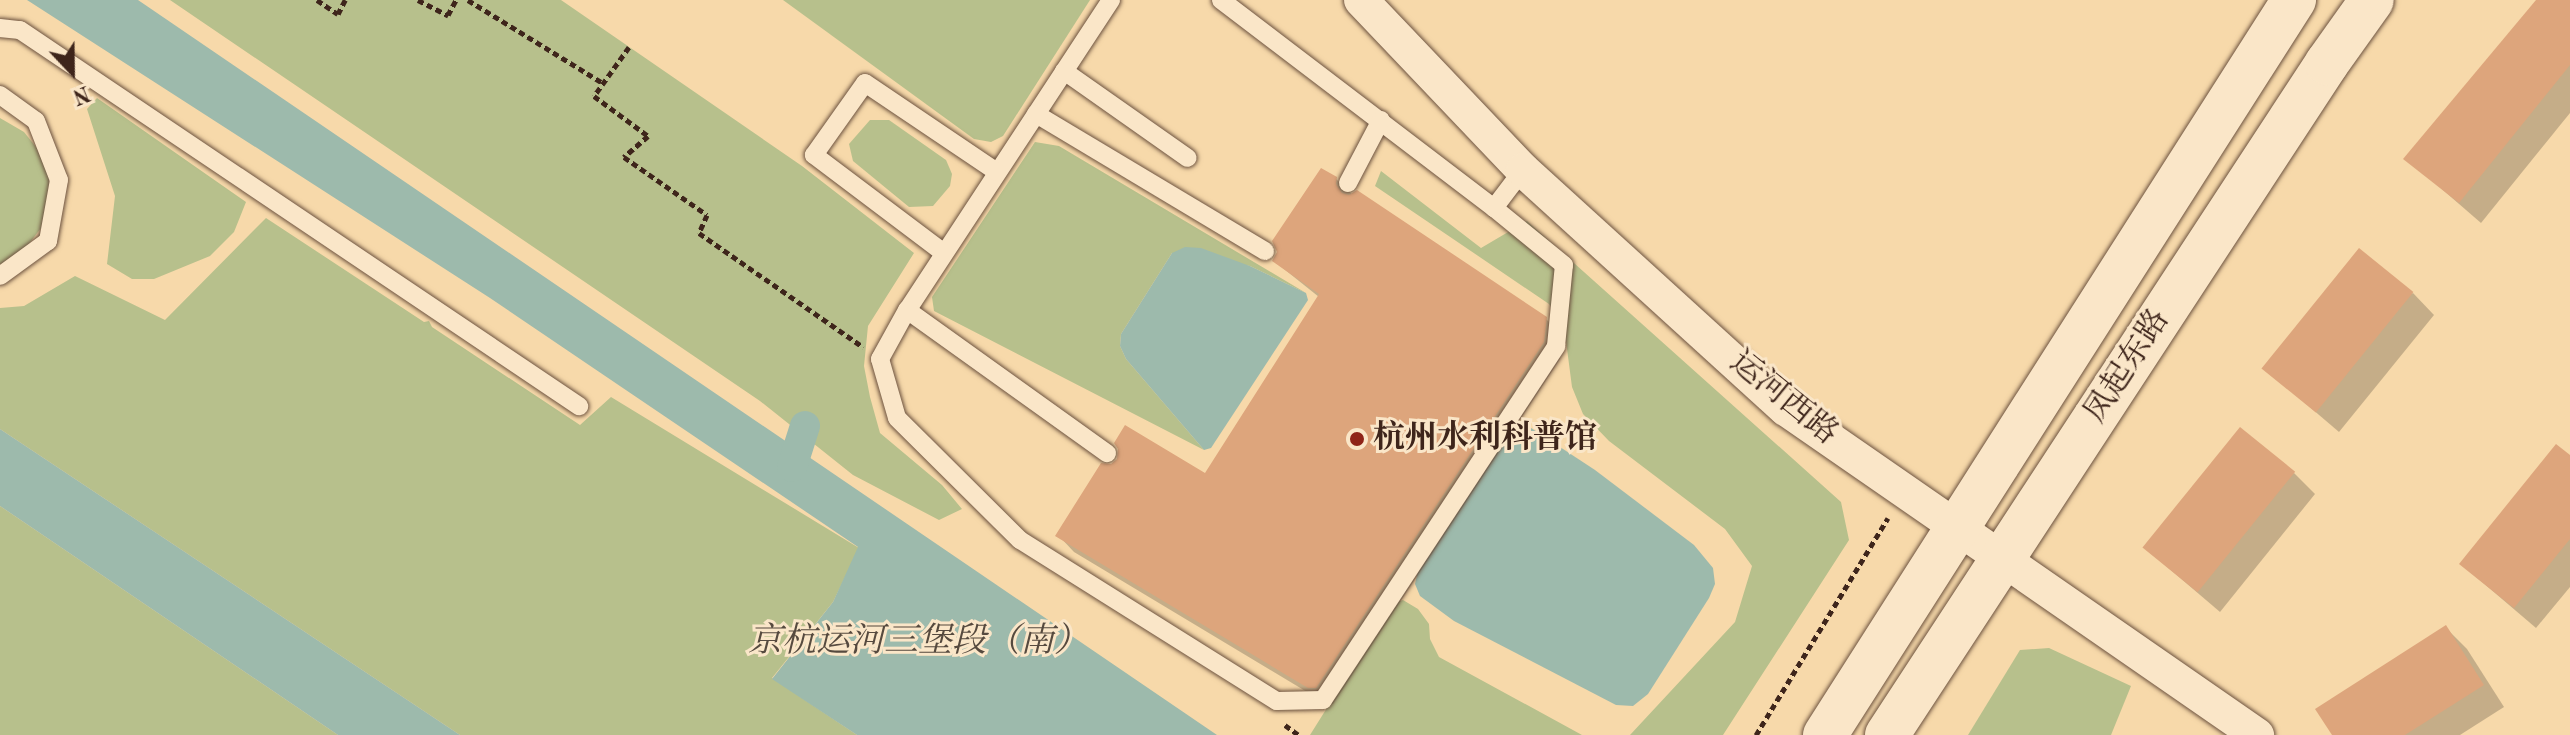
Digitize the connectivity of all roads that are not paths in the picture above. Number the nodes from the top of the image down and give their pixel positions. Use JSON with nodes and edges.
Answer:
{"nodes":[{"id":1,"x":1111,"y":0,"type":"edge"},
{"id":2,"x":1221,"y":0,"type":"edge"},
{"id":3,"x":1361,"y":0,"type":"edge"},
{"id":4,"x":2294,"y":0,"type":"edge"},
{"id":5,"x":2372,"y":0,"type":"edge"},
{"id":6,"x":0,"y":28,"type":"edge"},
{"id":7,"x":1064,"y":71,"type":"junction"},
{"id":8,"x":0,"y":95,"type":"edge"},
{"id":9,"x":1036,"y":114,"type":"junction"},
{"id":10,"x":1381,"y":120,"type":"junction"},
{"id":11,"x":1188,"y":158,"type":"dead end"},
{"id":12,"x":1523,"y":170,"type":"junction"},
{"id":13,"x":997,"y":172,"type":"junction"},
{"id":14,"x":1348,"y":183,"type":"dead end"},
{"id":15,"x":1494,"y":208,"type":"junction"},
{"id":16,"x":1265,"y":251,"type":"dead end"},
{"id":17,"x":944,"y":253,"type":"junction"},
{"id":18,"x":0,"y":276,"type":"edge"},
{"id":19,"x":907,"y":310,"type":"junction"},
{"id":20,"x":579,"y":406,"type":"dead end"},
{"id":21,"x":1107,"y":453,"type":"dead end"},
{"id":22,"x":1958,"y":525,"type":"junction"},
{"id":23,"x":2004,"y":557,"type":"junction"},
{"id":24,"x":1825,"y":735,"type":"edge"},
{"id":25,"x":1887,"y":735,"type":"edge"},
{"id":26,"x":2257,"y":735,"type":"edge"}],
"edges":[{"from":1,"to":7,"type":"lane"},
{"from":2,"to":10,"type":"lane"},
{"from":3,"to":12,"type":"street","name":"运河西路"},
{"from":4,"to":22,"type":"main road","name":"凤起东路"},
{"from":5,"to":23,"type":"main road","name":"凤起东路"},
{"from":6,"to":20,"type":"lane"},
{"from":7,"to":9,"type":"lane"},
{"from":7,"to":11,"type":"lane"},
{"from":8,"to":18,"type":"lane"},
{"from":9,"to":13,"type":"lane"},
{"from":9,"to":16,"type":"lane"},
{"from":10,"to":14,"type":"lane"},
{"from":10,"to":15,"type":"lane"},
{"from":12,"to":15,"type":"lane"},
{"from":12,"to":22,"type":"street","name":"运河西路"},
{"from":13,"to":17,"type":"lane"},
{"from":13,"to":17,"type":"lane"},
{"from":15,"to":19,"type":"lane"},
{"from":17,"to":19,"type":"lane"},
{"from":19,"to":21,"type":"lane"},
{"from":22,"to":23,"type":"street","name":"运河西路"},
{"from":22,"to":24,"type":"main road","name":"凤起东路"},
{"from":23,"to":25,"type":"main road","name":"凤起东路"},
{"from":23,"to":26,"type":"street","name":"运河西路"}]}
